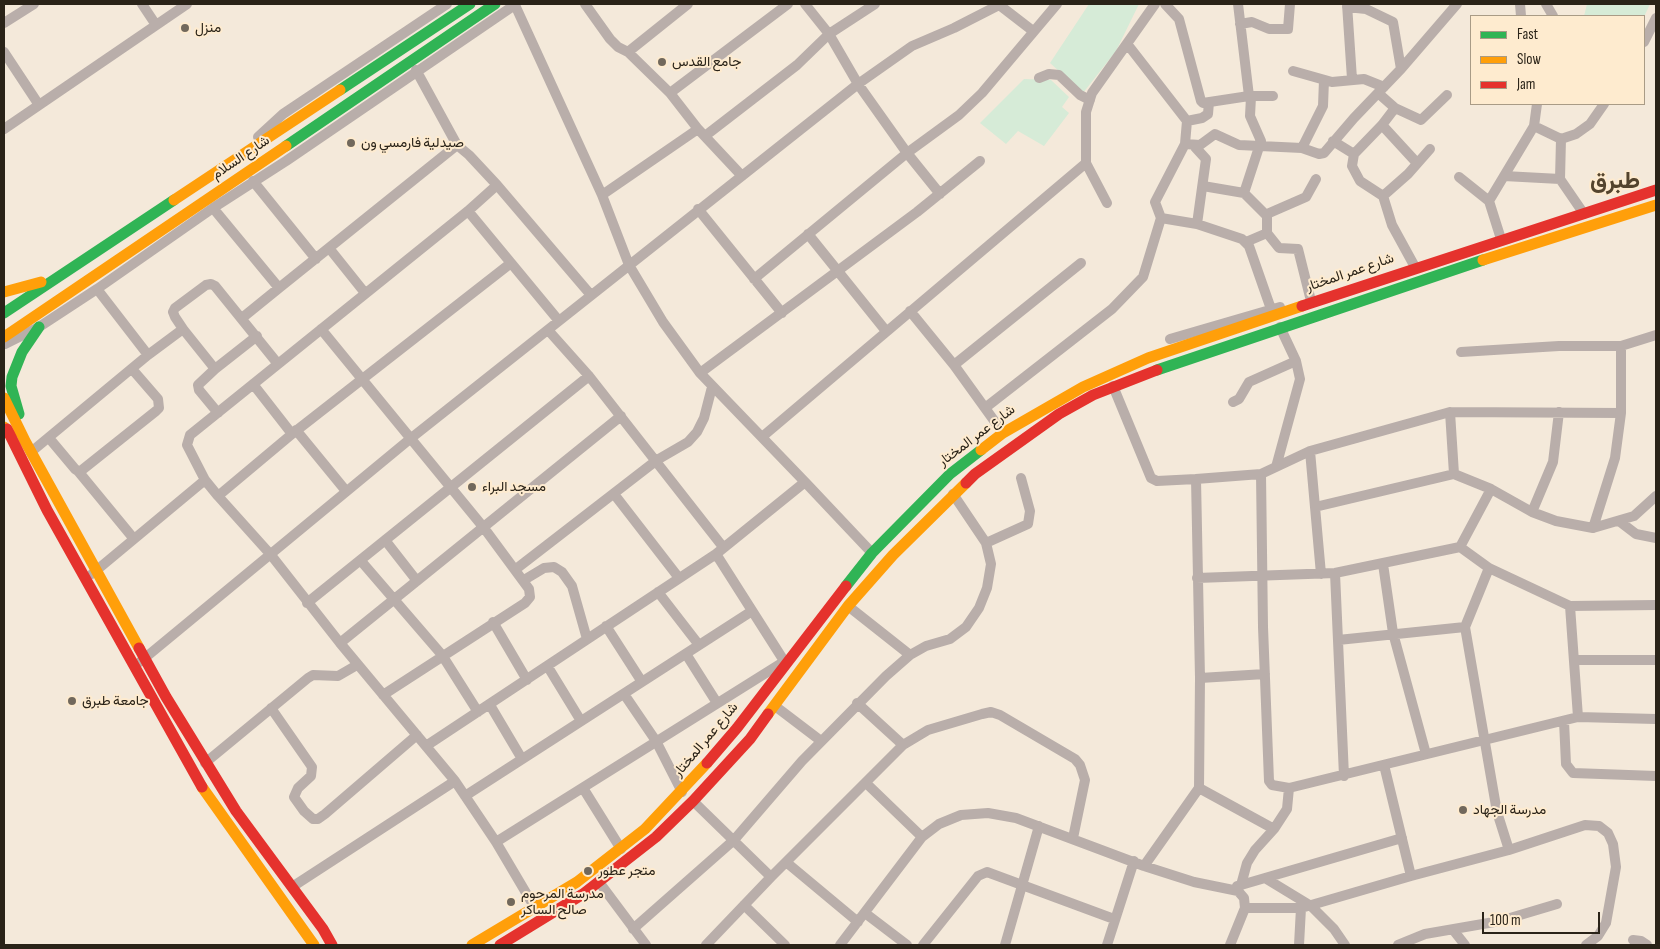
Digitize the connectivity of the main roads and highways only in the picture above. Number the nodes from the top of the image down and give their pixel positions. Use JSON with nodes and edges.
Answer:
{"nodes":[{"id":1,"x":470,"y":4,"type":"edge"},
{"id":2,"x":495,"y":4,"type":"edge"},
{"id":3,"x":1656,"y":190,"type":"edge"},
{"id":4,"x":1656,"y":205,"type":"edge"},
{"id":5,"x":63,"y":274,"type":"junction"},
{"id":6,"x":4,"y":292,"type":"edge"},
{"id":7,"x":1311,"y":300,"type":"junction"},
{"id":8,"x":4,"y":313,"type":"edge"},
{"id":9,"x":1316,"y":315,"type":"junction"},
{"id":10,"x":39,"y":326,"type":"road end"},
{"id":11,"x":4,"y":337,"type":"edge"},
{"id":12,"x":4,"y":398,"type":"edge"},
{"id":13,"x":6,"y":429,"type":"edge"},
{"id":14,"x":25,"y":441,"type":"junction"},
{"id":15,"x":60,"y":503,"type":"junction"},
{"id":16,"x":47,"y":510,"type":"junction"},
{"id":17,"x":737,"y":728,"type":"junction"},
{"id":18,"x":750,"y":739,"type":"junction"},
{"id":19,"x":314,"y":945,"type":"edge"},
{"id":20,"x":332,"y":945,"type":"edge"},
{"id":21,"x":472,"y":945,"type":"edge"},
{"id":22,"x":500,"y":945,"type":"edge"}],
"edges":[{"from":1,"to":5,"type":"main road","name":"شارع السلام"},
{"from":2,"to":11,"type":"main road","name":"شارع السلام"},
{"from":3,"to":7,"type":"main road","name":"شارع عمر المختار"},
{"from":4,"to":9,"type":"main road","name":"شارع عمر المختار"},
{"from":5,"to":6,"type":"main road"},
{"from":5,"to":8,"type":"main road","name":"شارع السلام"},
{"from":7,"to":9,"type":"main road"},
{"from":7,"to":17,"type":"main road","name":"شارع عمر المختار"},
{"from":9,"to":18,"type":"main road","name":"شارع عمر المختار"},
{"from":10,"to":14,"type":"main road"},
{"from":12,"to":14,"type":"main road"},
{"from":13,"to":16,"type":"main road"},
{"from":14,"to":15,"type":"main road"},
{"from":15,"to":16,"type":"main road"},
{"from":15,"to":20,"type":"main road"},
{"from":16,"to":19,"type":"main road"},
{"from":17,"to":18,"type":"main road"},
{"from":17,"to":21,"type":"main road","name":"شارع عمر المختار"},
{"from":18,"to":22,"type":"main road","name":"شارع عمر المختار"}]}
